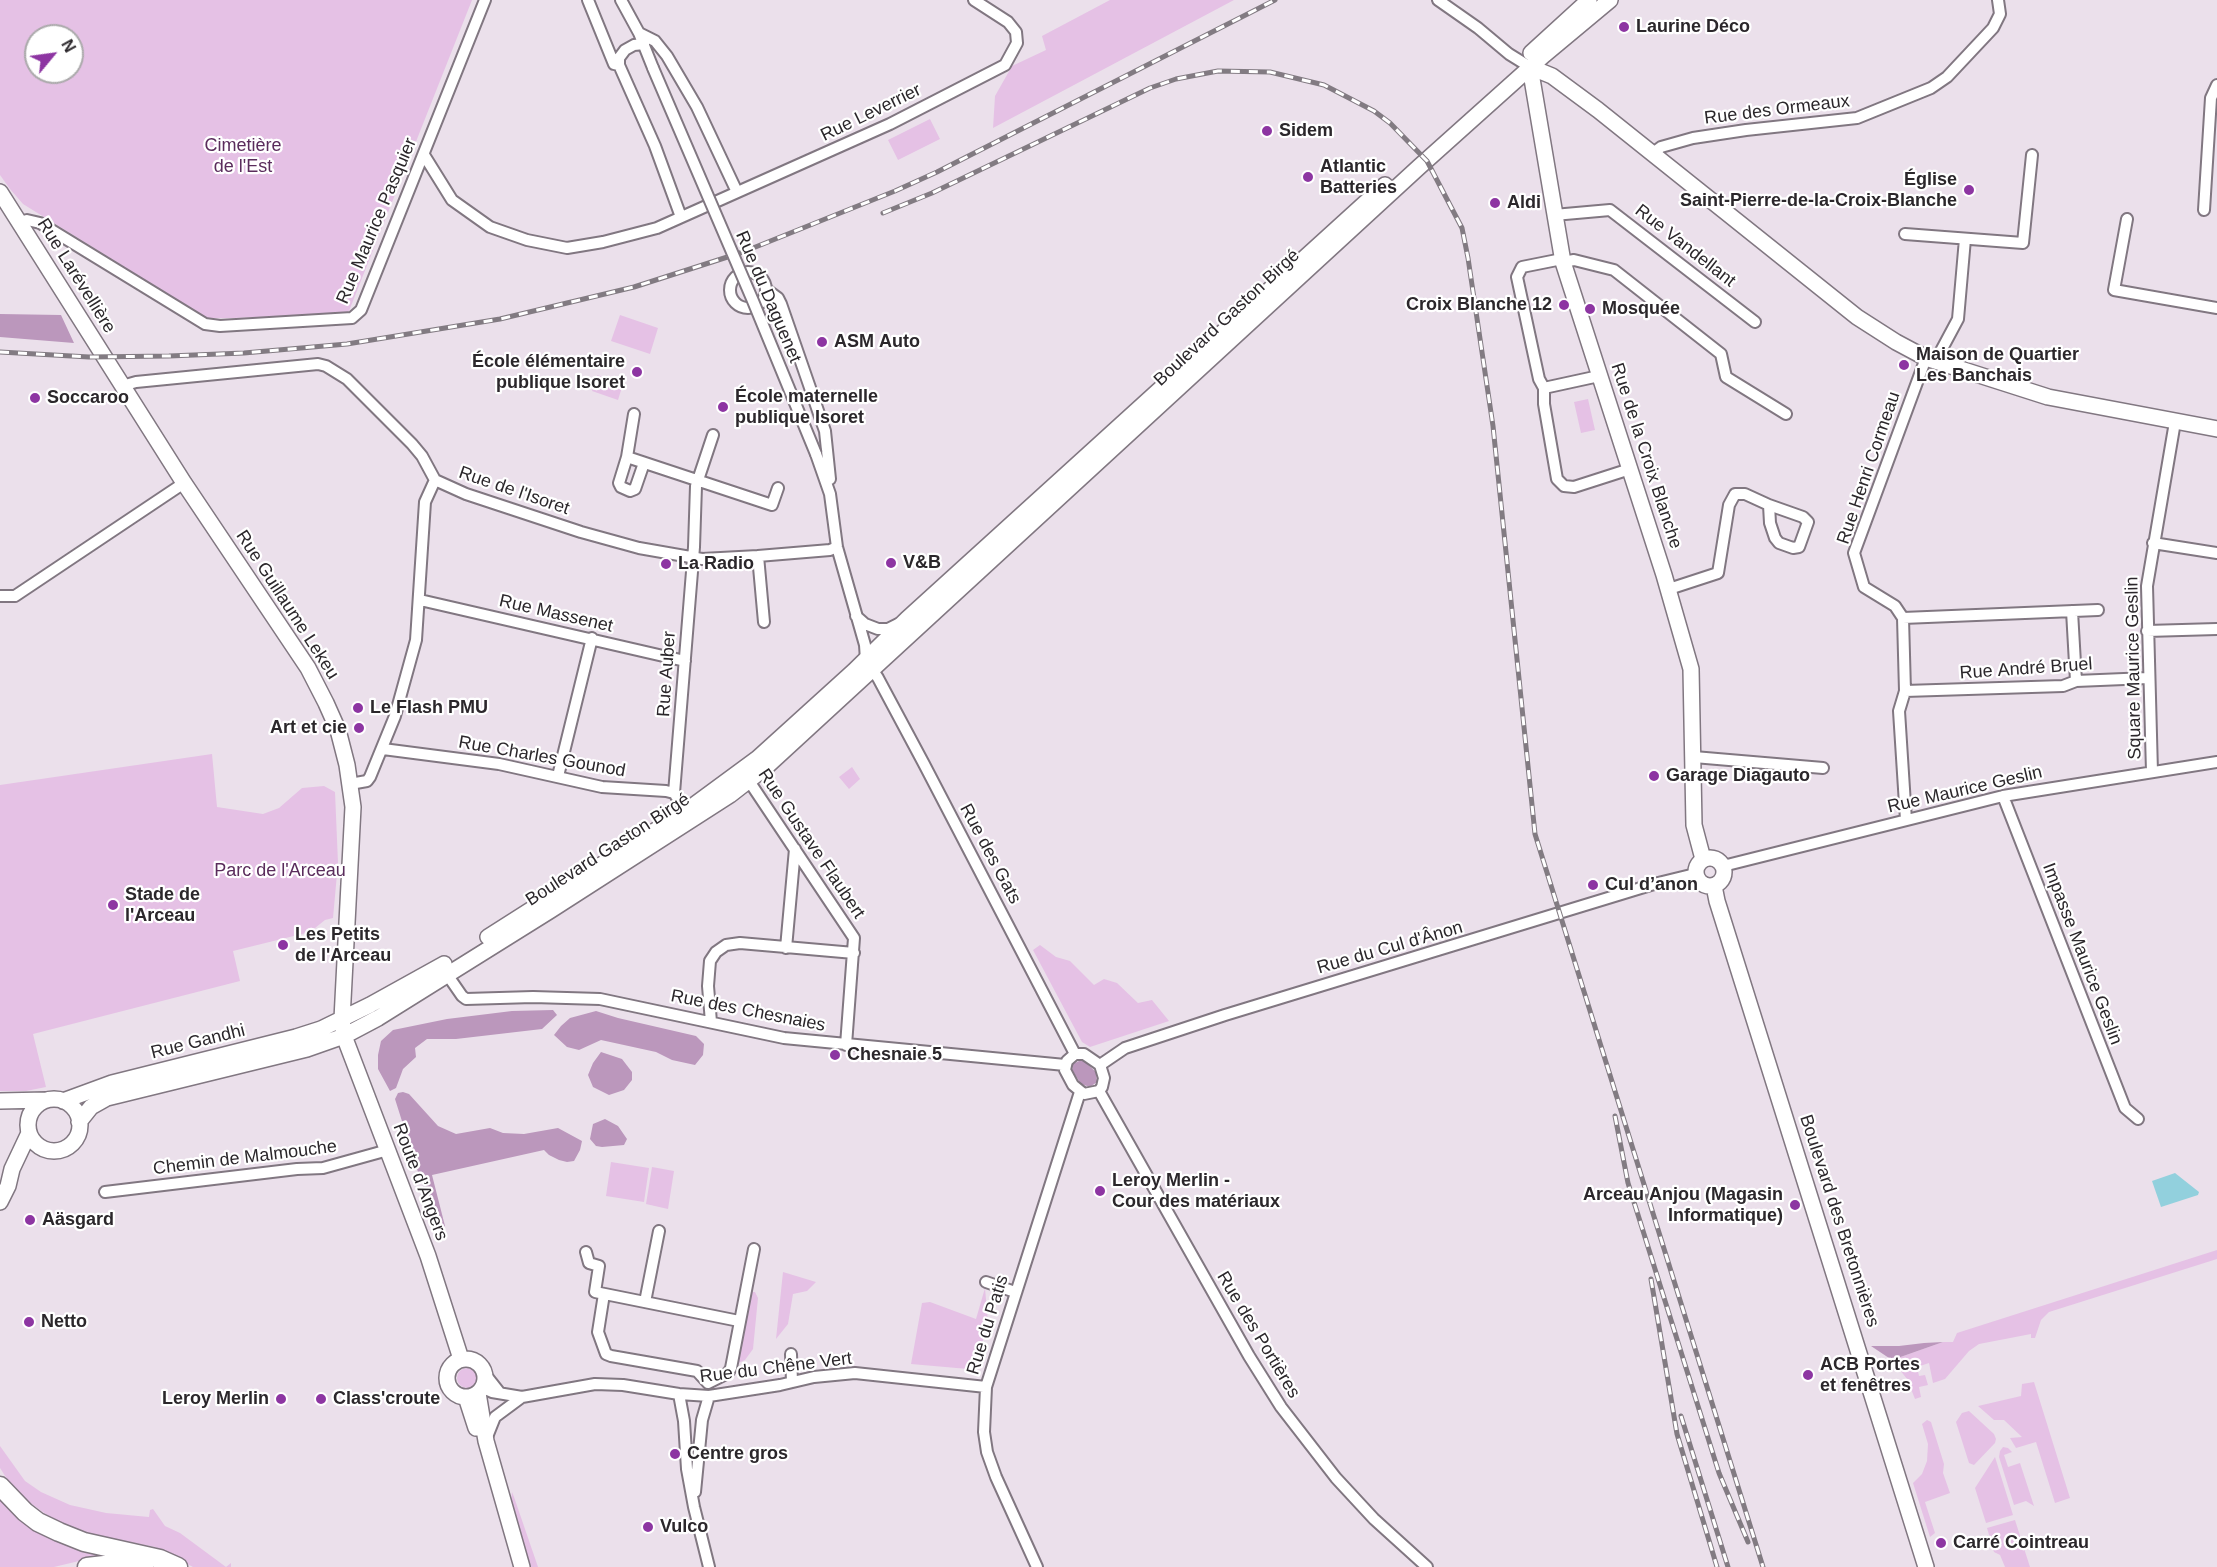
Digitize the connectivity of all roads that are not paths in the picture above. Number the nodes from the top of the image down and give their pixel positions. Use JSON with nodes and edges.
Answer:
{"nodes":[{"id":1,"x":485,"y":0,"type":"edge"},
{"id":2,"x":588,"y":0,"type":"edge"},
{"id":3,"x":621,"y":0,"type":"edge"},
{"id":4,"x":974,"y":0,"type":"edge"},
{"id":5,"x":1438,"y":0,"type":"edge"},
{"id":6,"x":1589,"y":0,"type":"edge"},
{"id":7,"x":1610,"y":0,"type":"edge"},
{"id":8,"x":1998,"y":0,"type":"edge"},
{"id":9,"x":642,"y":38,"type":"junction"},
{"id":10,"x":619,"y":65,"type":"junction"},
{"id":11,"x":1526,"y":65,"type":"junction"},
{"id":12,"x":2217,"y":85,"type":"edge"},
{"id":13,"x":1653,"y":153,"type":"junction"},
{"id":14,"x":424,"y":155,"type":"junction"},
{"id":15,"x":2031,"y":155,"type":"dead end"},
{"id":16,"x":2212,"y":156,"type":"edge"},
{"id":17,"x":0,"y":192,"type":"edge"},
{"id":18,"x":737,"y":192,"type":"junction"},
{"id":19,"x":2204,"y":210,"type":"dead end"},
{"id":20,"x":1554,"y":215,"type":"junction"},
{"id":21,"x":681,"y":217,"type":"junction"},
{"id":22,"x":2127,"y":219,"type":"dead end"},
{"id":23,"x":19,"y":223,"type":"junction"},
{"id":24,"x":1905,"y":234,"type":"dead end"},
{"id":25,"x":1965,"y":239,"type":"junction"},
{"id":26,"x":1562,"y":261,"type":"junction"},
{"id":27,"x":767,"y":290,"type":"dead end"},
{"id":28,"x":2217,"y":308,"type":"edge"},
{"id":29,"x":1755,"y":322,"type":"dead end"},
{"id":30,"x":1930,"y":360,"type":"junction"},
{"id":31,"x":1599,"y":376,"type":"junction"},
{"id":32,"x":120,"y":383,"type":"junction"},
{"id":33,"x":1544,"y":388,"type":"junction"},
{"id":34,"x":634,"y":414,"type":"dead end"},
{"id":35,"x":1786,"y":414,"type":"dead end"},
{"id":36,"x":2175,"y":422,"type":"junction"},
{"id":37,"x":2217,"y":429,"type":"edge"},
{"id":38,"x":713,"y":435,"type":"dead end"},
{"id":39,"x":627,"y":457,"type":"junction"},
{"id":40,"x":644,"y":463,"type":"junction"},
{"id":41,"x":1630,"y":469,"type":"junction"},
{"id":42,"x":435,"y":480,"type":"junction"},
{"id":43,"x":697,"y":481,"type":"junction"},
{"id":44,"x":184,"y":483,"type":"junction"},
{"id":45,"x":778,"y":488,"type":"dead end"},
{"id":46,"x":830,"y":494,"type":"junction"},
{"id":47,"x":1769,"y":505,"type":"dead end"},
{"id":48,"x":2153,"y":543,"type":"junction"},
{"id":49,"x":837,"y":547,"type":"junction"},
{"id":50,"x":2217,"y":554,"type":"edge"},
{"id":51,"x":758,"y":556,"type":"junction"},
{"id":52,"x":693,"y":557,"type":"junction"},
{"id":53,"x":1669,"y":589,"type":"junction"},
{"id":54,"x":0,"y":596,"type":"edge"},
{"id":55,"x":420,"y":600,"type":"junction"},
{"id":56,"x":2098,"y":610,"type":"dead end"},
{"id":57,"x":2072,"y":611,"type":"junction"},
{"id":58,"x":856,"y":616,"type":"junction"},
{"id":59,"x":1903,"y":618,"type":"junction"},
{"id":60,"x":907,"y":619,"type":"junction"},
{"id":61,"x":764,"y":622,"type":"dead end"},
{"id":62,"x":2217,"y":629,"type":"edge"},
{"id":63,"x":2147,"y":631,"type":"junction"},
{"id":64,"x":592,"y":639,"type":"junction"},
{"id":65,"x":685,"y":661,"type":"junction"},
{"id":66,"x":870,"y":665,"type":"junction"},
{"id":67,"x":2148,"y":678,"type":"junction"},
{"id":68,"x":2076,"y":681,"type":"junction"},
{"id":69,"x":1905,"y":691,"type":"junction"},
{"id":70,"x":383,"y":749,"type":"junction"},
{"id":71,"x":1694,"y":758,"type":"junction"},
{"id":72,"x":2217,"y":762,"type":"edge"},
{"id":73,"x":1823,"y":768,"type":"dead end"},
{"id":74,"x":2152,"y":772,"type":"junction"},
{"id":75,"x":745,"y":775,"type":"junction"},
{"id":76,"x":558,"y":776,"type":"junction"},
{"id":77,"x":350,"y":784,"type":"junction"},
{"id":78,"x":674,"y":793,"type":"junction"},
{"id":79,"x":2003,"y":796,"type":"junction"},
{"id":80,"x":686,"y":811,"type":"junction"},
{"id":81,"x":1906,"y":820,"type":"junction"},
{"id":82,"x":795,"y":849,"type":"junction"},
{"id":83,"x":1703,"y":859,"type":"junction"},
{"id":84,"x":1723,"y":866,"type":"junction"},
{"id":85,"x":1695,"y":874,"type":"junction"},
{"id":86,"x":1714,"y":886,"type":"junction"},
{"id":87,"x":786,"y":948,"type":"junction"},
{"id":88,"x":854,"y":953,"type":"junction"},
{"id":89,"x":444,"y":970,"type":"junction"},
{"id":90,"x":342,"y":1018,"type":"junction"},
{"id":91,"x":711,"y":1022,"type":"junction"},
{"id":92,"x":344,"y":1036,"type":"junction"},
{"id":93,"x":846,"y":1045,"type":"junction"},
{"id":94,"x":1075,"y":1054,"type":"junction"},
{"id":95,"x":1065,"y":1065,"type":"junction"},
{"id":96,"x":1100,"y":1065,"type":"junction"},
{"id":97,"x":1099,"y":1091,"type":"junction"},
{"id":98,"x":1080,"y":1092,"type":"junction"},
{"id":99,"x":46,"y":1100,"type":"junction"},
{"id":100,"x":63,"y":1101,"type":"junction"},
{"id":101,"x":0,"y":1103,"type":"edge"},
{"id":102,"x":2138,"y":1119,"type":"dead end"},
{"id":103,"x":79,"y":1122,"type":"junction"},
{"id":104,"x":28,"y":1130,"type":"junction"},
{"id":105,"x":45,"y":1150,"type":"junction"},
{"id":106,"x":388,"y":1150,"type":"junction"},
{"id":107,"x":8,"y":1186,"type":"junction"},
{"id":108,"x":105,"y":1192,"type":"dead end"},
{"id":109,"x":0,"y":1202,"type":"edge"},
{"id":110,"x":659,"y":1231,"type":"dead end"},
{"id":111,"x":754,"y":1250,"type":"dead end"},
{"id":112,"x":586,"y":1252,"type":"dead end"},
{"id":113,"x":986,"y":1282,"type":"dead end"},
{"id":114,"x":1016,"y":1292,"type":"junction"},
{"id":115,"x":604,"y":1294,"type":"junction"},
{"id":116,"x":645,"y":1302,"type":"junction"},
{"id":117,"x":740,"y":1321,"type":"junction"},
{"id":118,"x":791,"y":1354,"type":"dead end"},
{"id":119,"x":461,"y":1359,"type":"junction"},
{"id":120,"x":792,"y":1382,"type":"junction"},
{"id":121,"x":986,"y":1387,"type":"junction"},
{"id":122,"x":478,"y":1388,"type":"junction"},
{"id":123,"x":679,"y":1394,"type":"junction"},
{"id":124,"x":709,"y":1396,"type":"junction"},
{"id":125,"x":522,"y":1397,"type":"junction"},
{"id":126,"x":486,"y":1441,"type":"junction"},
{"id":127,"x":0,"y":1486,"type":"edge"},
{"id":128,"x":694,"y":1508,"type":"junction"},
{"id":129,"x":510,"y":1538,"type":"junction"},
{"id":130,"x":517,"y":1562,"type":"edge"},
{"id":131,"x":87,"y":1567,"type":"edge"},
{"id":132,"x":162,"y":1567,"type":"edge"},
{"id":133,"x":178,"y":1567,"type":"edge"},
{"id":134,"x":709,"y":1567,"type":"edge"},
{"id":135,"x":1037,"y":1567,"type":"edge"},
{"id":136,"x":1427,"y":1567,"type":"edge"},
{"id":137,"x":1926,"y":1567,"type":"edge"}],
"edges":[{"from":1,"to":14,"type":"street","name":"Rue Maurice Pasquier"},
{"from":2,"to":10,"type":"street"},
{"from":3,"to":9,"type":"street","name":"Rue du Daguenet"},
{"from":4,"to":18,"type":"street","name":"Rue Leverrier"},
{"from":5,"to":11,"type":"street"},
{"from":6,"to":11,"type":"street","name":"Boulevard Gaston Birgé"},
{"from":7,"to":11,"type":"street","name":"Boulevard Gaston Birgé"},
{"from":8,"to":13,"type":"street","name":"Rue des Ormeaux"},
{"from":9,"to":10,"type":"street"},
{"from":9,"to":18,"type":"street"},
{"from":9,"to":46,"type":"street","name":"Rue du Daguenet","bridge":true},
{"from":10,"to":21,"type":"street"},
{"from":11,"to":13,"type":"street"},
{"from":11,"to":20,"type":"street","name":"Rue de la Croix Blanche"},
{"from":11,"to":60,"type":"street","name":"Boulevard Gaston Birgé"},
{"from":11,"to":66,"type":"street","name":"Boulevard Gaston Birgé"},
{"from":12,"to":16,"type":"street"},
{"from":13,"to":30,"type":"street"},
{"from":14,"to":21,"type":"street","name":"Rue Leverrier"},
{"from":14,"to":23,"type":"street","name":"Rue Maurice Pasquier"},
{"from":15,"to":25,"type":"street"},
{"from":16,"to":19,"type":"street"},
{"from":17,"to":23,"type":"street","name":"Rue Larévellière"},
{"from":18,"to":21,"type":"street","name":"Rue Leverrier"},
{"from":20,"to":26,"type":"street","name":"Rue de la Croix Blanche"},
{"from":20,"to":29,"type":"street","name":"Rue Vandellant"},
{"from":22,"to":28,"type":"street"},
{"from":23,"to":32,"type":"street","name":"Rue Larévellière"},
{"from":24,"to":25,"type":"street"},
{"from":25,"to":30,"type":"street","name":"Rue Henri Cormeau"},
{"from":26,"to":31,"type":"street","name":"Rue de la Croix Blanche"},
{"from":26,"to":33,"type":"street"},
{"from":26,"to":35,"type":"street"},
{"from":27,"to":46,"type":"street"},
{"from":30,"to":36,"type":"street"},
{"from":30,"to":59,"type":"street","name":"Rue Henri Cormeau"},
{"from":31,"to":33,"type":"street"},
{"from":31,"to":41,"type":"street","name":"Rue de la Croix Blanche"},
{"from":32,"to":42,"type":"street","name":"Rue de l'Isoret"},
{"from":32,"to":44,"type":"street","name":"Rue Guillaume Lekeu"},
{"from":33,"to":41,"type":"street"},
{"from":34,"to":39,"type":"street"},
{"from":36,"to":37,"type":"street"},
{"from":36,"to":48,"type":"street","name":"Square Maurice Geslin"},
{"from":38,"to":43,"type":"street","name":"Rue Auber"},
{"from":39,"to":40,"type":"street"},
{"from":39,"to":40,"type":"street"},
{"from":40,"to":43,"type":"street"},
{"from":41,"to":53,"type":"street","name":"Rue de la Croix Blanche"},
{"from":42,"to":52,"type":"street","name":"Rue de l'Isoret"},
{"from":42,"to":55,"type":"street"},
{"from":43,"to":45,"type":"street"},
{"from":43,"to":52,"type":"street","name":"Rue Auber"},
{"from":44,"to":54,"type":"street"},
{"from":44,"to":77,"type":"street","name":"Rue Guillaume Lekeu"},
{"from":46,"to":49,"type":"street","name":"Rue du Daguenet"},
{"from":47,"to":53,"type":"street"},
{"from":48,"to":50,"type":"street"},
{"from":48,"to":63,"type":"street","name":"Square Maurice Geslin"},
{"from":49,"to":51,"type":"street","name":"Rue de l'Isoret"},
{"from":49,"to":58,"type":"street","name":"Rue du Daguenet"},
{"from":51,"to":52,"type":"street","name":"Rue de l'Isoret"},
{"from":51,"to":61,"type":"street"},
{"from":52,"to":65,"type":"street","name":"Rue Auber"},
{"from":53,"to":71,"type":"street","name":"Rue de la Croix Blanche"},
{"from":55,"to":64,"type":"street","name":"Rue Massenet"},
{"from":55,"to":70,"type":"street"},
{"from":56,"to":57,"type":"street"},
{"from":57,"to":59,"type":"street"},
{"from":57,"to":68,"type":"street"},
{"from":58,"to":60,"type":"street"},
{"from":58,"to":66,"type":"street","name":"Rue du Daguenet"},
{"from":59,"to":69,"type":"street"},
{"from":60,"to":66,"type":"street","name":"Boulevard Gaston Birgé"},
{"from":62,"to":63,"type":"street"},
{"from":63,"to":67,"type":"street","name":"Square Maurice Geslin"},
{"from":64,"to":65,"type":"street","name":"Rue Massenet"},
{"from":64,"to":76,"type":"street"},
{"from":65,"to":78,"type":"street","name":"Rue Auber"},
{"from":66,"to":75,"type":"street","name":"Boulevard Gaston Birgé"},
{"from":66,"to":94,"type":"street","name":"Rue des Gats"},
{"from":67,"to":68,"type":"street","name":"Rue André Bruel"},
{"from":67,"to":74,"type":"street","name":"Square Maurice Geslin"},
{"from":68,"to":69,"type":"street","name":"Rue André Bruel"},
{"from":69,"to":81,"type":"street"},
{"from":70,"to":76,"type":"street","name":"Rue Charles Gounod"},
{"from":70,"to":77,"type":"street"},
{"from":71,"to":73,"type":"street"},
{"from":71,"to":83,"type":"street","name":"Rue de la Croix Blanche"},
{"from":72,"to":74,"type":"street","name":"Rue Maurice Geslin"},
{"from":74,"to":79,"type":"street","name":"Rue Maurice Geslin"},
{"from":75,"to":80,"type":"street","name":"Boulevard Gaston Birgé"},
{"from":75,"to":82,"type":"street","name":"Rue Gustave Flaubert"},
{"from":75,"to":89,"type":"street","name":"Boulevard Gaston Birgé"},
{"from":76,"to":78,"type":"street","name":"Rue Charles Gounod"},
{"from":77,"to":90,"type":"street","name":"Rue Guillaume Lekeu"},
{"from":78,"to":80,"type":"street"},
{"from":79,"to":81,"type":"street","name":"Rue Maurice Geslin"},
{"from":79,"to":102,"type":"street","name":"Impasse Maurice Geslin"},
{"from":80,"to":89,"type":"street","name":"Boulevard Gaston Birgé"},
{"from":81,"to":84,"type":"street","name":"Rue Maurice Geslin"},
{"from":82,"to":87,"type":"street"},
{"from":82,"to":88,"type":"street","name":"Rue Gustave Flaubert"},
{"from":83,"to":84,"type":"street"},
{"from":83,"to":85,"type":"street"},
{"from":84,"to":86,"type":"street"},
{"from":85,"to":86,"type":"street"},
{"from":85,"to":96,"type":"street","name":"Rue du Cul d'Ânon"},
{"from":86,"to":137,"type":"street","name":"Boulevard des Bretonnières"},
{"from":87,"to":88,"type":"street"},
{"from":87,"to":91,"type":"street"},
{"from":88,"to":93,"type":"street","name":"Rue Gustave Flaubert"},
{"from":89,"to":90,"type":"street","name":"Boulevard Gaston Birgé"},
{"from":89,"to":91,"type":"street","name":"Rue des Chesnaies"},
{"from":89,"to":92,"type":"street","name":"Boulevard Gaston Birgé"},
{"from":90,"to":92,"type":"street","name":"Route d’Angers"},
{"from":90,"to":100,"type":"street","name":"Rue Gandhi"},
{"from":91,"to":93,"type":"street","name":"Rue des Chesnaies"},
{"from":92,"to":103,"type":"street","name":"Rue Gandhi"},
{"from":92,"to":106,"type":"street","name":"Route d’Angers"},
{"from":93,"to":95,"type":"street","name":"Rue des Chesnaies"},
{"from":94,"to":95,"type":"street"},
{"from":94,"to":96,"type":"street"},
{"from":95,"to":98,"type":"street"},
{"from":96,"to":97,"type":"street"},
{"from":97,"to":98,"type":"street"},
{"from":97,"to":136,"type":"street","name":"Rue des Portières"},
{"from":98,"to":114,"type":"street","name":"Rue du Patis"},
{"from":99,"to":100,"type":"street"},
{"from":99,"to":101,"type":"street"},
{"from":99,"to":104,"type":"street"},
{"from":100,"to":103,"type":"street"},
{"from":101,"to":104,"type":"street"},
{"from":103,"to":105,"type":"street"},
{"from":104,"to":105,"type":"street"},
{"from":104,"to":107,"type":"street"},
{"from":105,"to":107,"type":"street"},
{"from":106,"to":108,"type":"street","name":"Chemin de Malmouche"},
{"from":106,"to":119,"type":"street","name":"Route d’Angers"},
{"from":107,"to":109,"type":"street"},
{"from":110,"to":116,"type":"street"},
{"from":111,"to":117,"type":"street"},
{"from":112,"to":115,"type":"street"},
{"from":113,"to":114,"type":"street"},
{"from":114,"to":121,"type":"street","name":"Rue du Patis"},
{"from":115,"to":116,"type":"street"},
{"from":115,"to":117,"type":"street"},
{"from":116,"to":117,"type":"street"},
{"from":118,"to":120,"type":"street"},
{"from":119,"to":122,"type":"street"},
{"from":119,"to":122,"type":"street"},
{"from":120,"to":121,"type":"street","name":"Rue du Chêne Vert"},
{"from":120,"to":124,"type":"street","name":"Rue du Chêne Vert"},
{"from":121,"to":135,"type":"street","name":"Rue du Patis"},
{"from":122,"to":125,"type":"street","name":"Rue du Chêne Vert"},
{"from":122,"to":126,"type":"street"},
{"from":122,"to":129,"type":"street"},
{"from":123,"to":124,"type":"street","name":"Rue du Chêne Vert"},
{"from":123,"to":125,"type":"street","name":"Rue du Chêne Vert"},
{"from":123,"to":128,"type":"street","name":"Rue du Chêne Vert"},
{"from":124,"to":128,"type":"street"},
{"from":125,"to":126,"type":"street","name":"Rue du Chêne Vert"},
{"from":126,"to":129,"type":"street"},
{"from":127,"to":133,"type":"highway"},
{"from":128,"to":134,"type":"street","name":"Rue du Chêne Vert"},
{"from":129,"to":130,"type":"street"},
{"from":131,"to":132,"type":"highway"}]}
